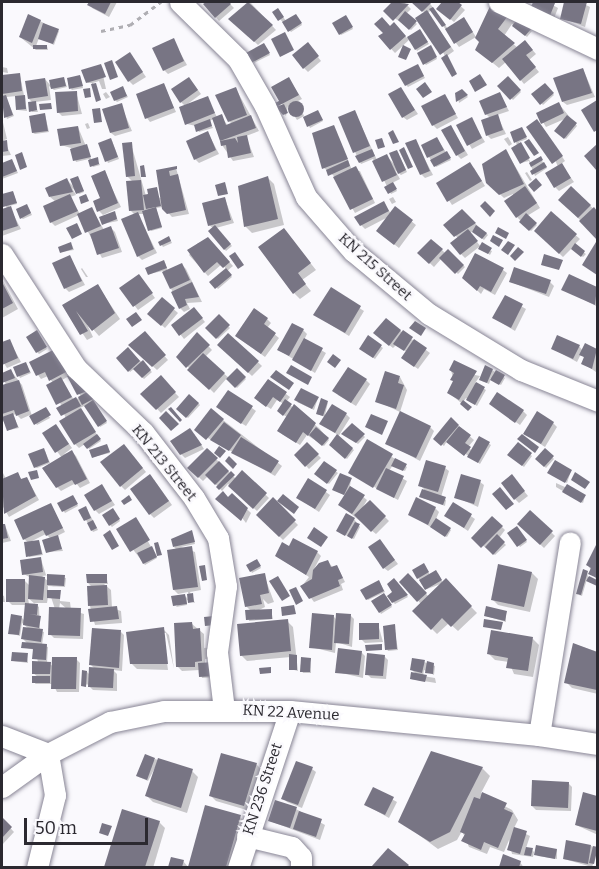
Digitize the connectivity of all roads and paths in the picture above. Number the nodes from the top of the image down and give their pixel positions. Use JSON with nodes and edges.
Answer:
{"nodes":[{"id":1,"x":163,"y":2,"type":"edge"},
{"id":2,"x":180,"y":2,"type":"edge"},
{"id":3,"x":500,"y":2,"type":"edge"},
{"id":4,"x":101,"y":31,"type":"dead end"},
{"id":5,"x":597,"y":49,"type":"edge"},
{"id":6,"x":2,"y":254,"type":"edge"},
{"id":7,"x":597,"y":401,"type":"edge"},
{"id":8,"x":570,"y":542,"type":"dead end"},
{"id":9,"x":224,"y":710,"type":"junction"},
{"id":10,"x":290,"y":711,"type":"junction"},
{"id":11,"x":539,"y":735,"type":"junction"},
{"id":12,"x":2,"y":736,"type":"edge"},
{"id":13,"x":597,"y":744,"type":"edge"},
{"id":14,"x":48,"y":754,"type":"junction"},
{"id":15,"x":2,"y":787,"type":"edge"},
{"id":16,"x":248,"y":836,"type":"junction"},
{"id":17,"x":37,"y":867,"type":"edge"},
{"id":18,"x":238,"y":867,"type":"edge"},
{"id":19,"x":301,"y":867,"type":"edge"}],
"edges":[{"from":1,"to":4,"type":"path"},
{"from":2,"to":7,"type":"street","name":"KN 215 Street"},
{"from":3,"to":5,"type":"street"},
{"from":6,"to":9,"type":"street","name":"KN 213 Street"},
{"from":8,"to":11,"type":"street"},
{"from":9,"to":10,"type":"street","name":"KN 22 Avenue"},
{"from":9,"to":14,"type":"street","name":"KN 22 Avenue"},
{"from":10,"to":11,"type":"street","name":"KN 22 Avenue"},
{"from":10,"to":16,"type":"street","name":"KN 236 Street"},
{"from":11,"to":13,"type":"street","name":"KN 22 Avenue"},
{"from":12,"to":14,"type":"street"},
{"from":14,"to":15,"type":"street","name":"KN 22 Avenue"},
{"from":14,"to":17,"type":"street"},
{"from":16,"to":18,"type":"street","name":"KN 236 Street"},
{"from":16,"to":19,"type":"street"}]}
